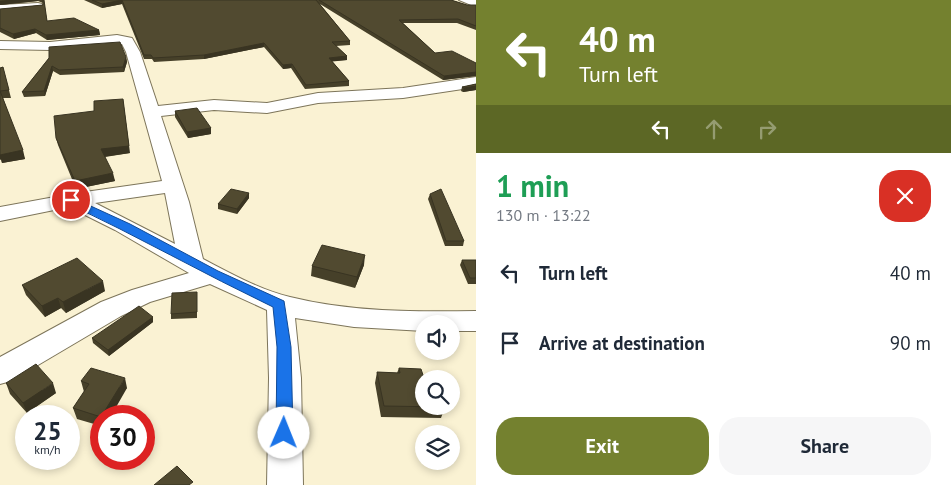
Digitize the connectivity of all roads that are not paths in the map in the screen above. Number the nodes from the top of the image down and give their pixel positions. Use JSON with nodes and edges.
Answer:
{"nodes":[{"id":1,"x":464,"y":0,"type":"edge"},
{"id":2,"x":476,"y":4,"type":"edge"},
{"id":3,"x":38,"y":6,"type":"edge"},
{"id":4,"x":0,"y":8,"type":"edge"},
{"id":5,"x":0,"y":45,"type":"edge"},
{"id":6,"x":476,"y":82,"type":"edge"},
{"id":7,"x":151,"y":112,"type":"junction"},
{"id":8,"x":173,"y":186,"type":"junction"},
{"id":9,"x":71,"y":200,"type":"junction"},
{"id":10,"x":0,"y":214,"type":"edge"},
{"id":11,"x":202,"y":268,"type":"junction"},
{"id":12,"x":280,"y":305,"type":"junction"},
{"id":13,"x":476,"y":321,"type":"edge"},
{"id":14,"x":0,"y":372,"type":"edge"},
{"id":15,"x":285,"y":485,"type":"edge"}],
"edges":[{"from":1,"to":2,"type":"street"},
{"from":3,"to":4,"type":"street"},
{"from":5,"to":7,"type":"street"},
{"from":6,"to":7,"type":"street"},
{"from":7,"to":8,"type":"street"},
{"from":8,"to":9,"type":"street"},
{"from":8,"to":11,"type":"street"},
{"from":9,"to":10,"type":"street"},
{"from":9,"to":11,"type":"street"},
{"from":11,"to":12,"type":"street"},
{"from":11,"to":14,"type":"street"},
{"from":12,"to":13,"type":"street"},
{"from":12,"to":15,"type":"street"}]}
